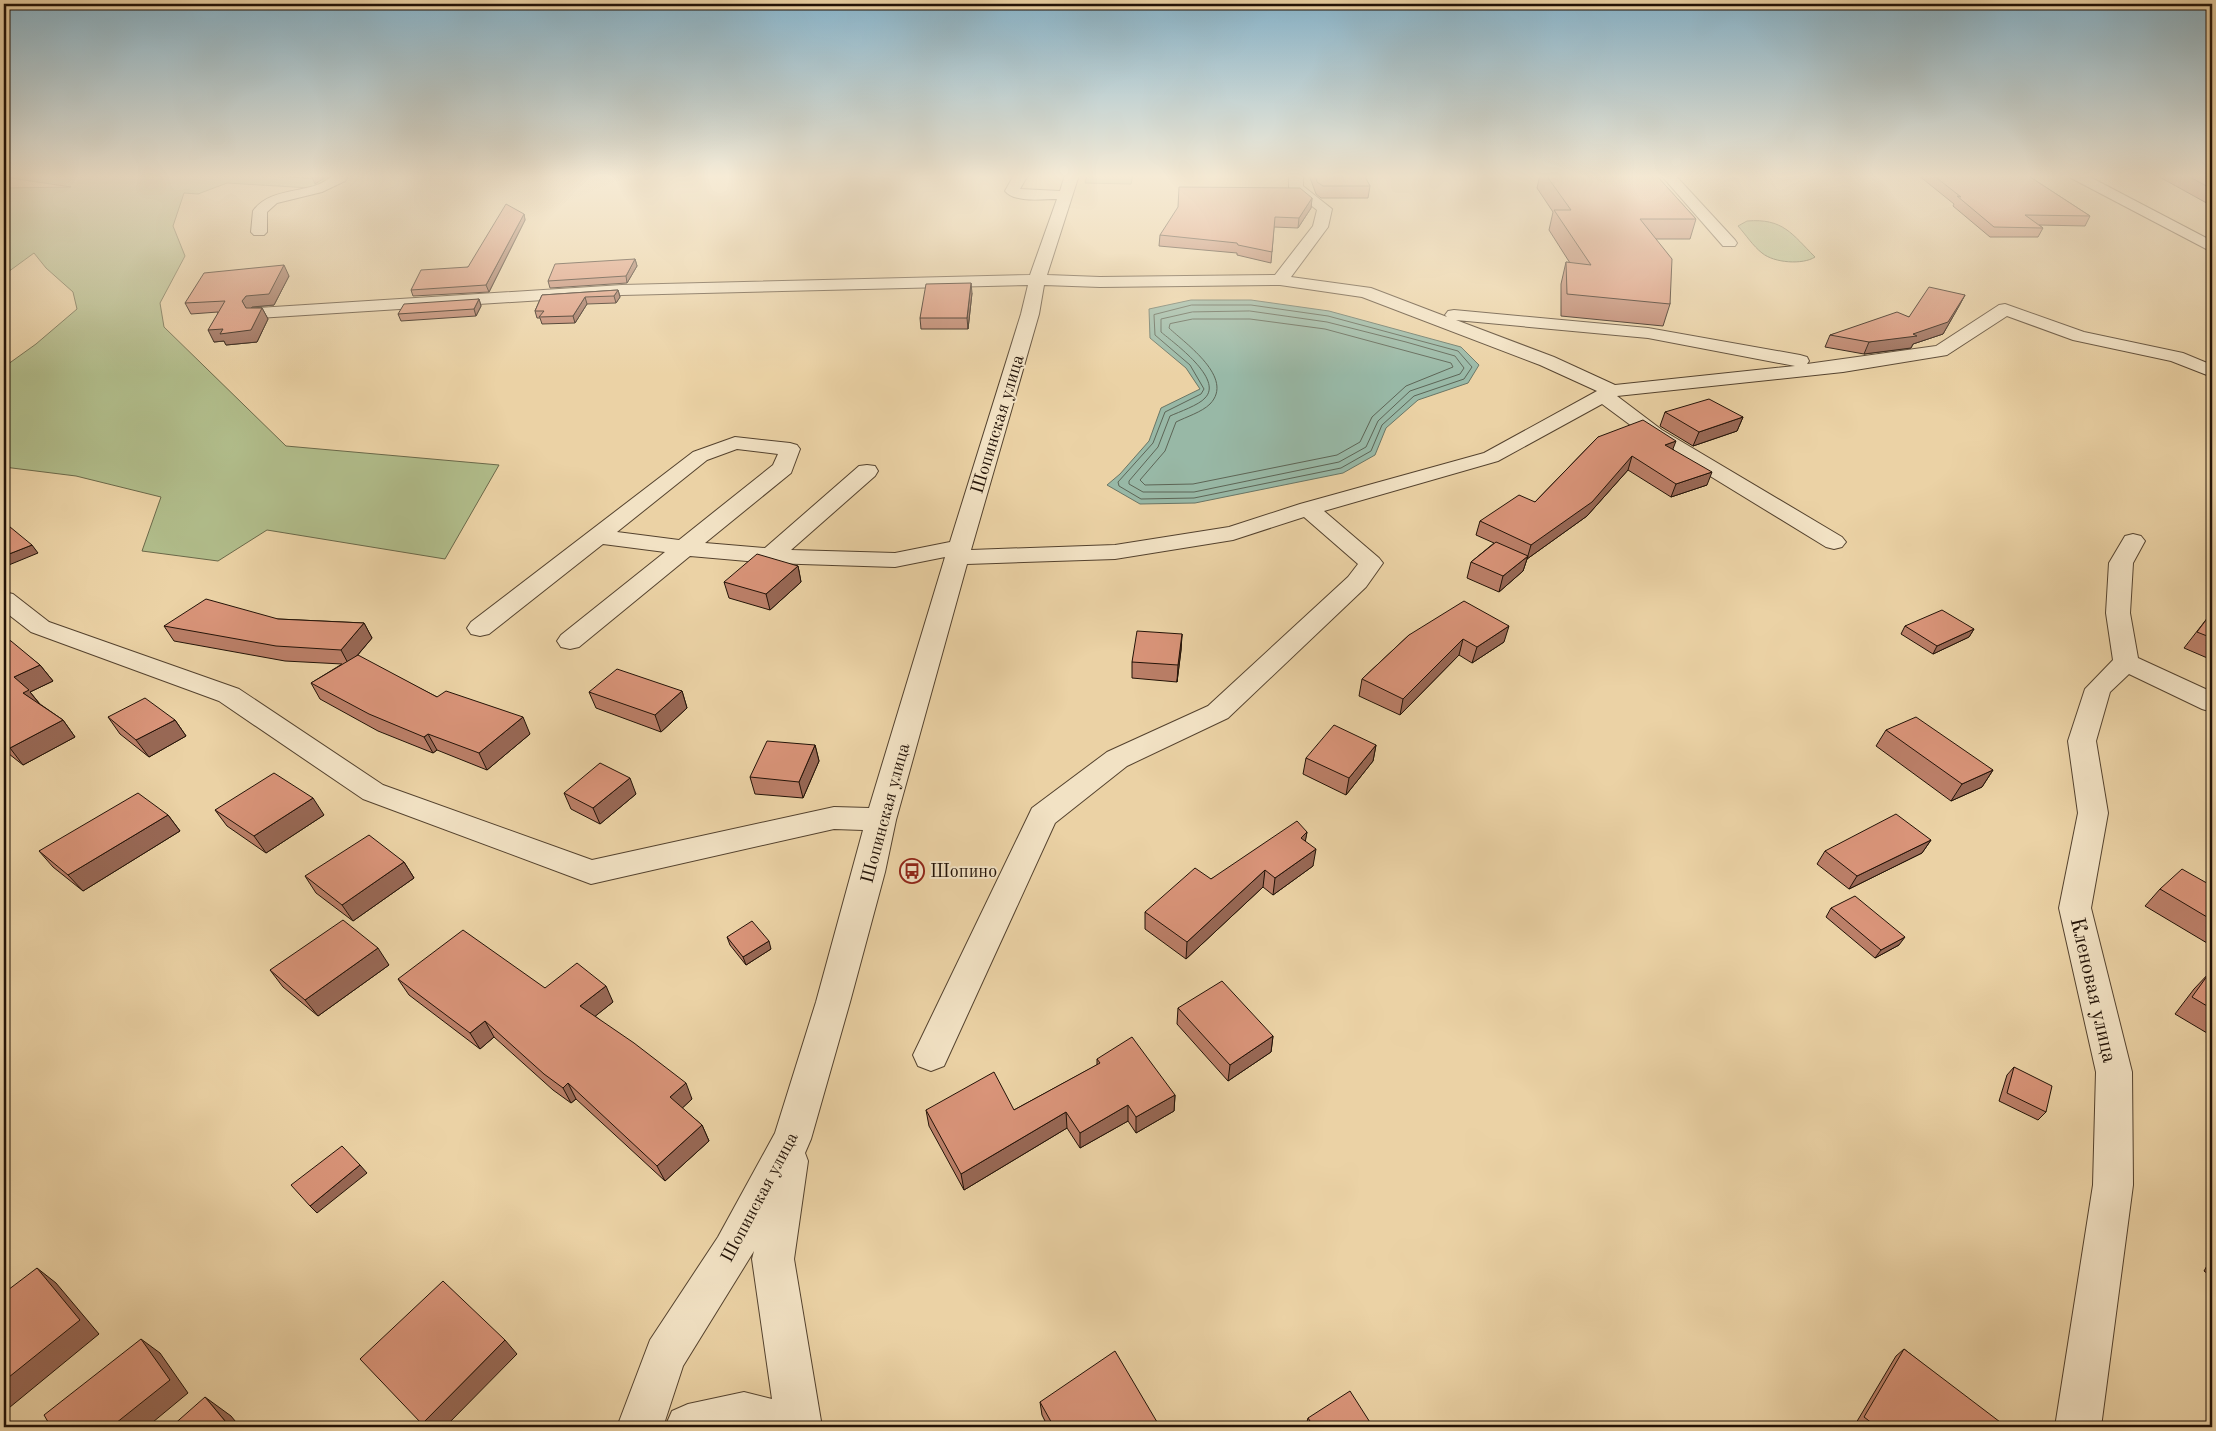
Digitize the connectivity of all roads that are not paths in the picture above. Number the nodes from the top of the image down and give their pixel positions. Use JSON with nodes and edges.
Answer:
{"nodes":[{"id":1,"x":1050,"y":242,"type":"edge"},
{"id":2,"x":1309,"y":242,"type":"edge"},
{"id":3,"x":1037,"y":280,"type":"junction"},
{"id":4,"x":1280,"y":280,"type":"junction"},
{"id":5,"x":1419,"y":312,"type":"junction"},
{"id":6,"x":258,"y":313,"type":"edge"},
{"id":7,"x":1844,"y":366,"type":"junction"},
{"id":8,"x":2212,"y":371,"type":"edge"},
{"id":9,"x":1608,"y":394,"type":"junction"},
{"id":10,"x":867,"y":471,"type":"dead end"},
{"id":11,"x":1308,"y":509,"type":"junction"},
{"id":12,"x":598,"y":536,"type":"junction"},
{"id":13,"x":2133,"y":541,"type":"dead end"},
{"id":14,"x":1834,"y":542,"type":"dead end"},
{"id":15,"x":684,"y":548,"type":"junction"},
{"id":16,"x":958,"y":552,"type":"junction"},
{"id":17,"x":770,"y":556,"type":"junction"},
{"id":18,"x":4,"y":599,"type":"edge"},
{"id":19,"x":480,"y":628,"type":"dead end"},
{"id":20,"x":570,"y":640,"type":"dead end"},
{"id":21,"x":2126,"y":662,"type":"junction"},
{"id":22,"x":2212,"y":703,"type":"edge"},
{"id":23,"x":881,"y":820,"type":"junction"},
{"id":24,"x":931,"y":1055,"type":"dead end"},
{"id":25,"x":792,"y":1139,"type":"junction"},
{"id":26,"x":640,"y":1427,"type":"edge"},
{"id":27,"x":688,"y":1427,"type":"edge"},
{"id":28,"x":794,"y":1427,"type":"edge"},
{"id":29,"x":798,"y":1427,"type":"edge"},
{"id":30,"x":2078,"y":1427,"type":"edge"}],
"edges":[{"from":1,"to":3,"type":"street","name":"Шопинская улица"},
{"from":2,"to":4,"type":"street"},
{"from":3,"to":4,"type":"street"},
{"from":3,"to":6,"type":"street"},
{"from":3,"to":16,"type":"street","name":"Шопинская улица"},
{"from":4,"to":5,"type":"street"},
{"from":5,"to":7,"type":"street"},
{"from":5,"to":9,"type":"street"},
{"from":7,"to":8,"type":"street"},
{"from":7,"to":9,"type":"street"},
{"from":9,"to":11,"type":"street"},
{"from":9,"to":14,"type":"street"},
{"from":10,"to":17,"type":"street"},
{"from":11,"to":16,"type":"street"},
{"from":11,"to":24,"type":"street"},
{"from":12,"to":15,"type":"street"},
{"from":12,"to":15,"type":"street"},
{"from":12,"to":19,"type":"street"},
{"from":13,"to":21,"type":"street"},
{"from":15,"to":17,"type":"street"},
{"from":15,"to":20,"type":"street"},
{"from":16,"to":17,"type":"street"},
{"from":16,"to":23,"type":"street","name":"Шопинская улица"},
{"from":18,"to":23,"type":"street"},
{"from":21,"to":22,"type":"street"},
{"from":21,"to":30,"type":"street","name":"Кленовая улица"},
{"from":23,"to":25,"type":"street","name":"Шопинская улица"},
{"from":25,"to":26,"type":"street","name":"Шопинская улица"},
{"from":25,"to":29,"type":"street"},
{"from":27,"to":28,"type":"street"}]}
